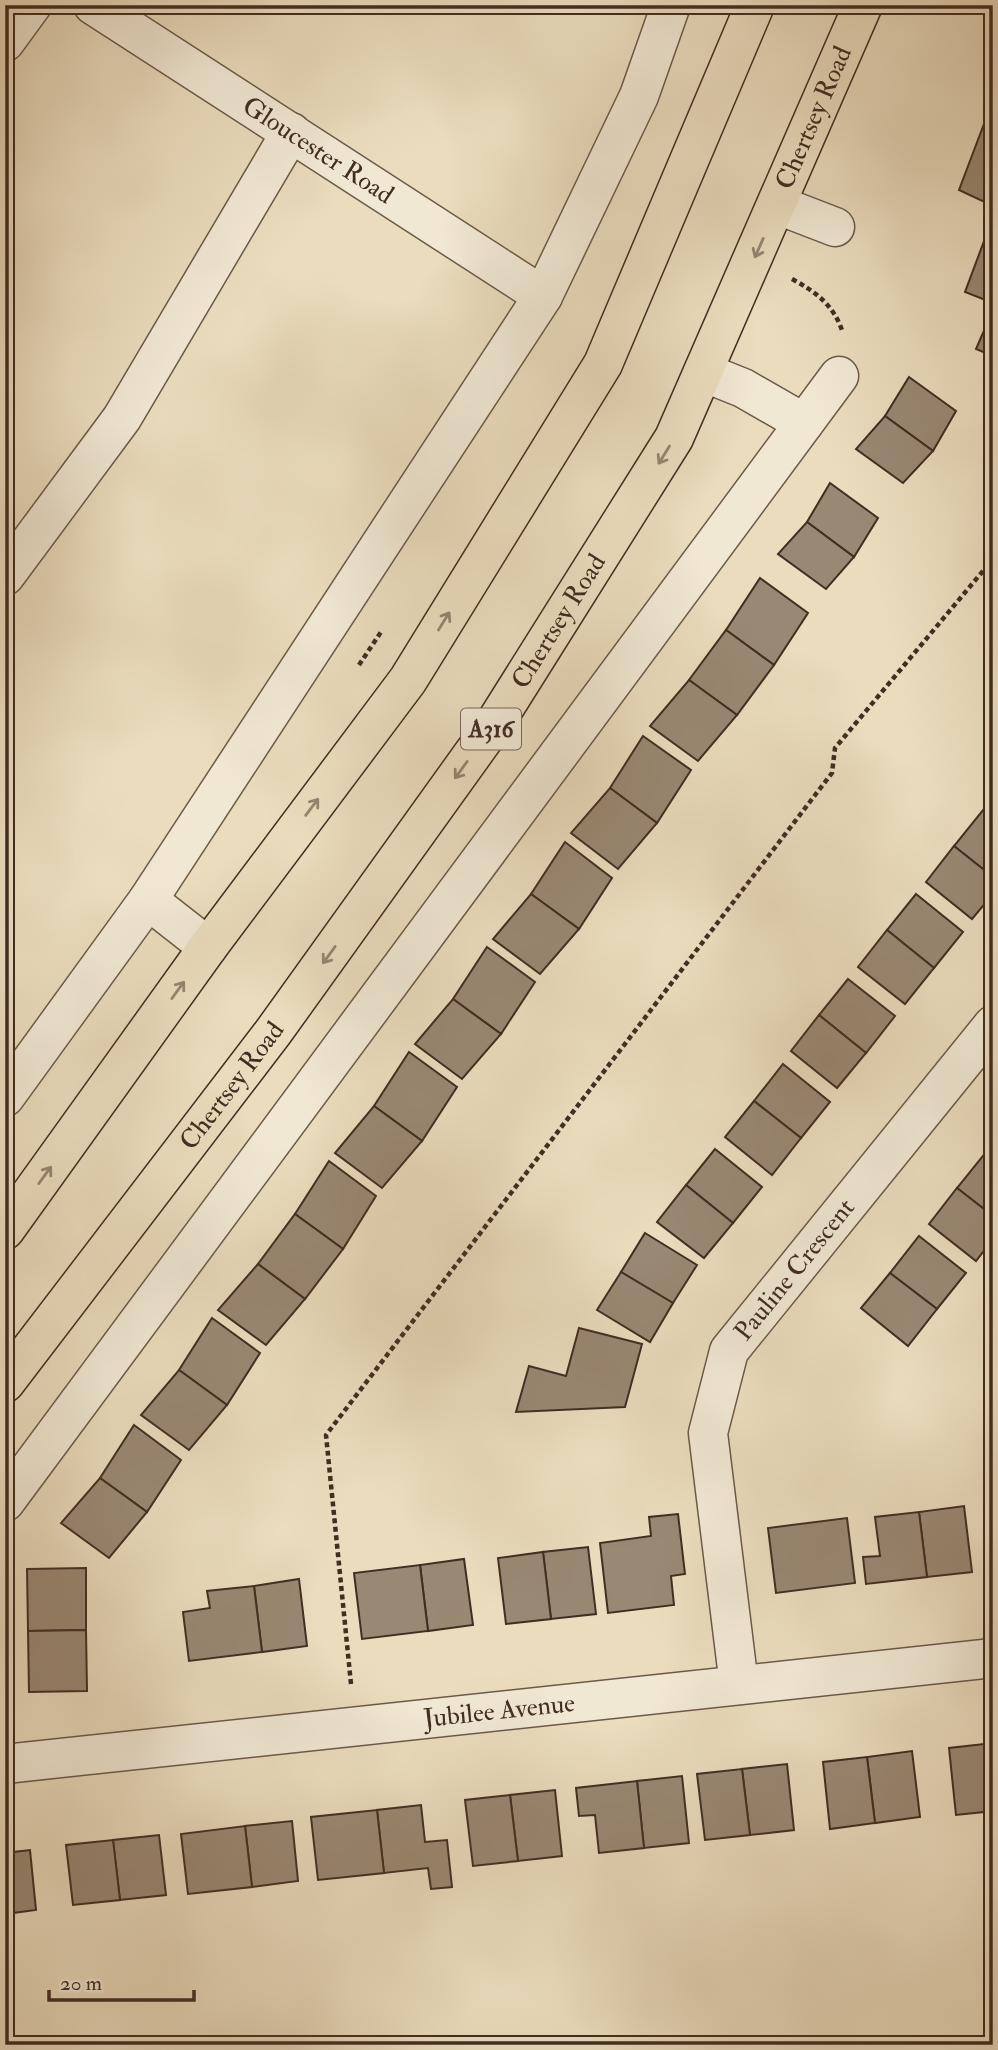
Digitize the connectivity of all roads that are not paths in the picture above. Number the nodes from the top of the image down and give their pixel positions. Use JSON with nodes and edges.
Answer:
{"nodes":[{"id":1,"x":32,"y":5,"type":"edge"},
{"id":2,"x":93,"y":5,"type":"edge"},
{"id":3,"x":671,"y":5,"type":"edge"},
{"id":4,"x":755,"y":5,"type":"edge"},
{"id":5,"x":863,"y":5,"type":"edge"},
{"id":6,"x":5,"y":42,"type":"edge"},
{"id":7,"x":291,"y":132,"type":"junction"},
{"id":8,"x":778,"y":205,"type":"junction"},
{"id":9,"x":835,"y":227,"type":"dead end"},
{"id":10,"x":543,"y":296,"type":"junction"},
{"id":11,"x":703,"y":372,"type":"junction"},
{"id":12,"x":839,"y":376,"type":"road end"},
{"id":13,"x":804,"y":423,"type":"junction"},
{"id":14,"x":5,"y":576,"type":"edge"},
{"id":15,"x":148,"y":900,"type":"junction"},
{"id":16,"x":208,"y":947,"type":"junction"},
{"id":17,"x":993,"y":1025,"type":"edge"},
{"id":18,"x":5,"y":1097,"type":"edge"},
{"id":19,"x":5,"y":1230,"type":"edge"},
{"id":20,"x":5,"y":1384,"type":"edge"},
{"id":21,"x":5,"y":1502,"type":"edge"},
{"id":22,"x":993,"y":1658,"type":"edge"},
{"id":23,"x":739,"y":1685,"type":"junction"},
{"id":24,"x":5,"y":1764,"type":"edge"}],
"edges":[{"from":1,"to":6,"type":"street"},
{"from":2,"to":7,"type":"street","name":"Gloucester Road"},
{"from":3,"to":10,"type":"street"},
{"from":16,"to":4,"type":"highway","one_way":true},
{"from":5,"to":8,"type":"highway","name":"Chertsey Road","number":"A316"},
{"from":7,"to":10,"type":"street","name":"Gloucester Road"},
{"from":7,"to":14,"type":"street"},
{"from":8,"to":9,"type":"street"},
{"from":8,"to":11,"type":"highway","name":"Chertsey Road","number":"A316","one_way":true},
{"from":10,"to":15,"type":"street"},
{"from":11,"to":13,"type":"street"},
{"from":11,"to":20,"type":"highway","name":"Chertsey Road","number":"A316","one_way":true},
{"from":12,"to":13,"type":"street"},
{"from":13,"to":21,"type":"street"},
{"from":15,"to":16,"type":"street"},
{"from":15,"to":18,"type":"street"},
{"from":19,"to":16,"type":"highway","one_way":true},
{"from":17,"to":23,"type":"street","name":"Pauline Crescent"},
{"from":22,"to":23,"type":"street","name":"Jubilee Avenue"},
{"from":23,"to":24,"type":"street","name":"Jubilee Avenue"}]}
